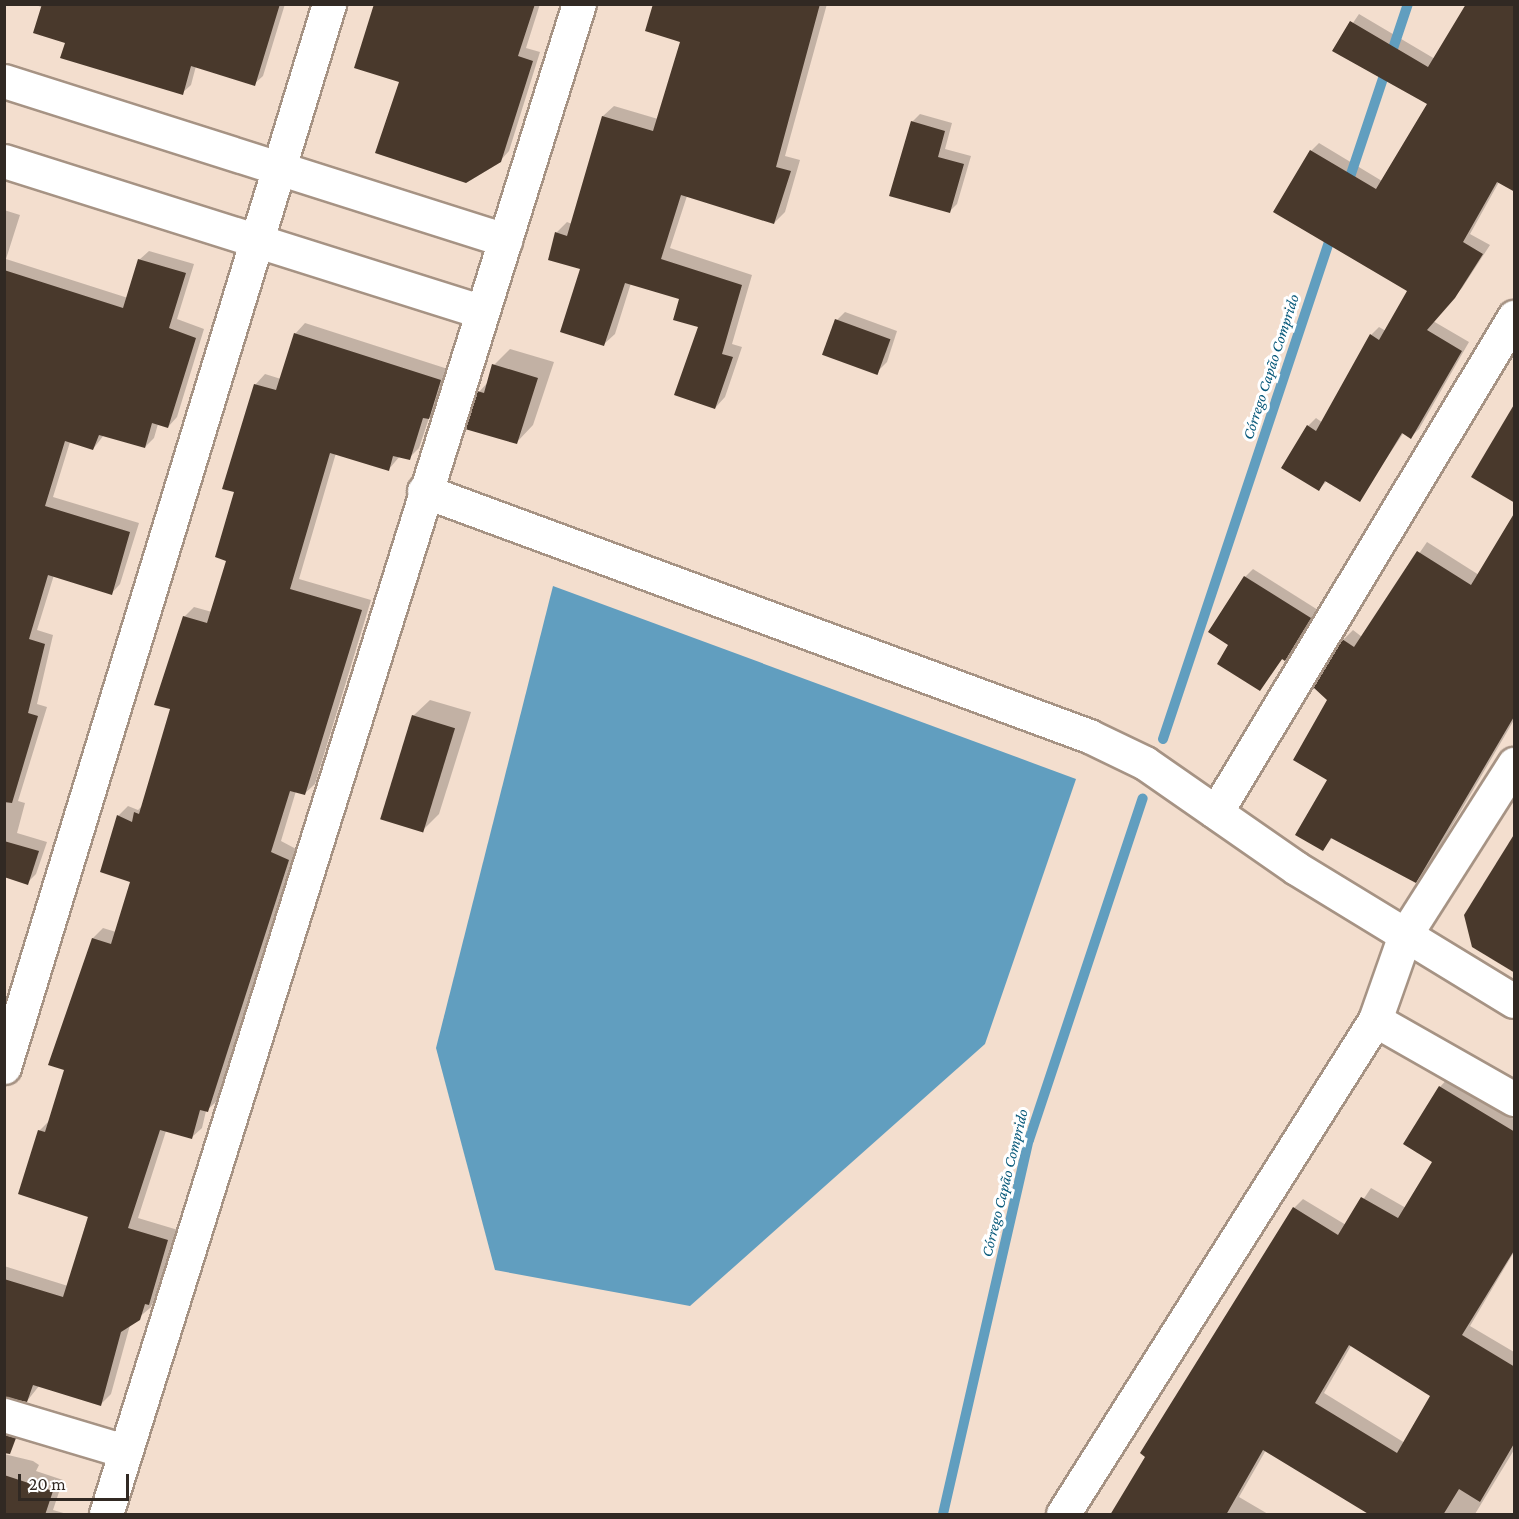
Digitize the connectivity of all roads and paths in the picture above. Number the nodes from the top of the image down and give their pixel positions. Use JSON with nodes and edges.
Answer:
{"nodes":[{"id":1,"x":329,"y":4,"type":"edge"},
{"id":2,"x":579,"y":4,"type":"edge"},
{"id":3,"x":4,"y":81,"type":"edge"},
{"id":4,"x":4,"y":161,"type":"edge"},
{"id":5,"x":280,"y":168,"type":"junction"},
{"id":6,"x":506,"y":240,"type":"junction"},
{"id":7,"x":257,"y":241,"type":"junction"},
{"id":8,"x":480,"y":312,"type":"junction"},
{"id":9,"x":1515,"y":317,"type":"edge"},
{"id":10,"x":424,"y":491,"type":"junction"},
{"id":11,"x":1515,"y":764,"type":"edge"},
{"id":12,"x":1216,"y":812,"type":"junction"},
{"id":13,"x":1405,"y":935,"type":"junction"},
{"id":14,"x":1515,"y":1001,"type":"edge"},
{"id":15,"x":1375,"y":1020,"type":"junction"},
{"id":16,"x":4,"y":1067,"type":"edge"},
{"id":17,"x":1515,"y":1100,"type":"edge"},
{"id":18,"x":4,"y":1415,"type":"edge"},
{"id":19,"x":125,"y":1451,"type":"junction"},
{"id":20,"x":106,"y":1515,"type":"edge"},
{"id":21,"x":1063,"y":1515,"type":"edge"}],
"edges":[{"from":1,"to":5,"type":"street"},
{"from":2,"to":6,"type":"street"},
{"from":3,"to":5,"type":"street"},
{"from":4,"to":7,"type":"street"},
{"from":5,"to":6,"type":"street"},
{"from":5,"to":7,"type":"street"},
{"from":6,"to":8,"type":"street"},
{"from":7,"to":8,"type":"street"},
{"from":7,"to":16,"type":"street"},
{"from":8,"to":10,"type":"street"},
{"from":9,"to":12,"type":"street"},
{"from":10,"to":12,"type":"street"},
{"from":10,"to":19,"type":"street"},
{"from":11,"to":13,"type":"street"},
{"from":12,"to":13,"type":"street"},
{"from":13,"to":14,"type":"street"},
{"from":13,"to":15,"type":"street"},
{"from":15,"to":17,"type":"street"},
{"from":15,"to":21,"type":"street"},
{"from":18,"to":19,"type":"street"},
{"from":19,"to":20,"type":"street"}]}
